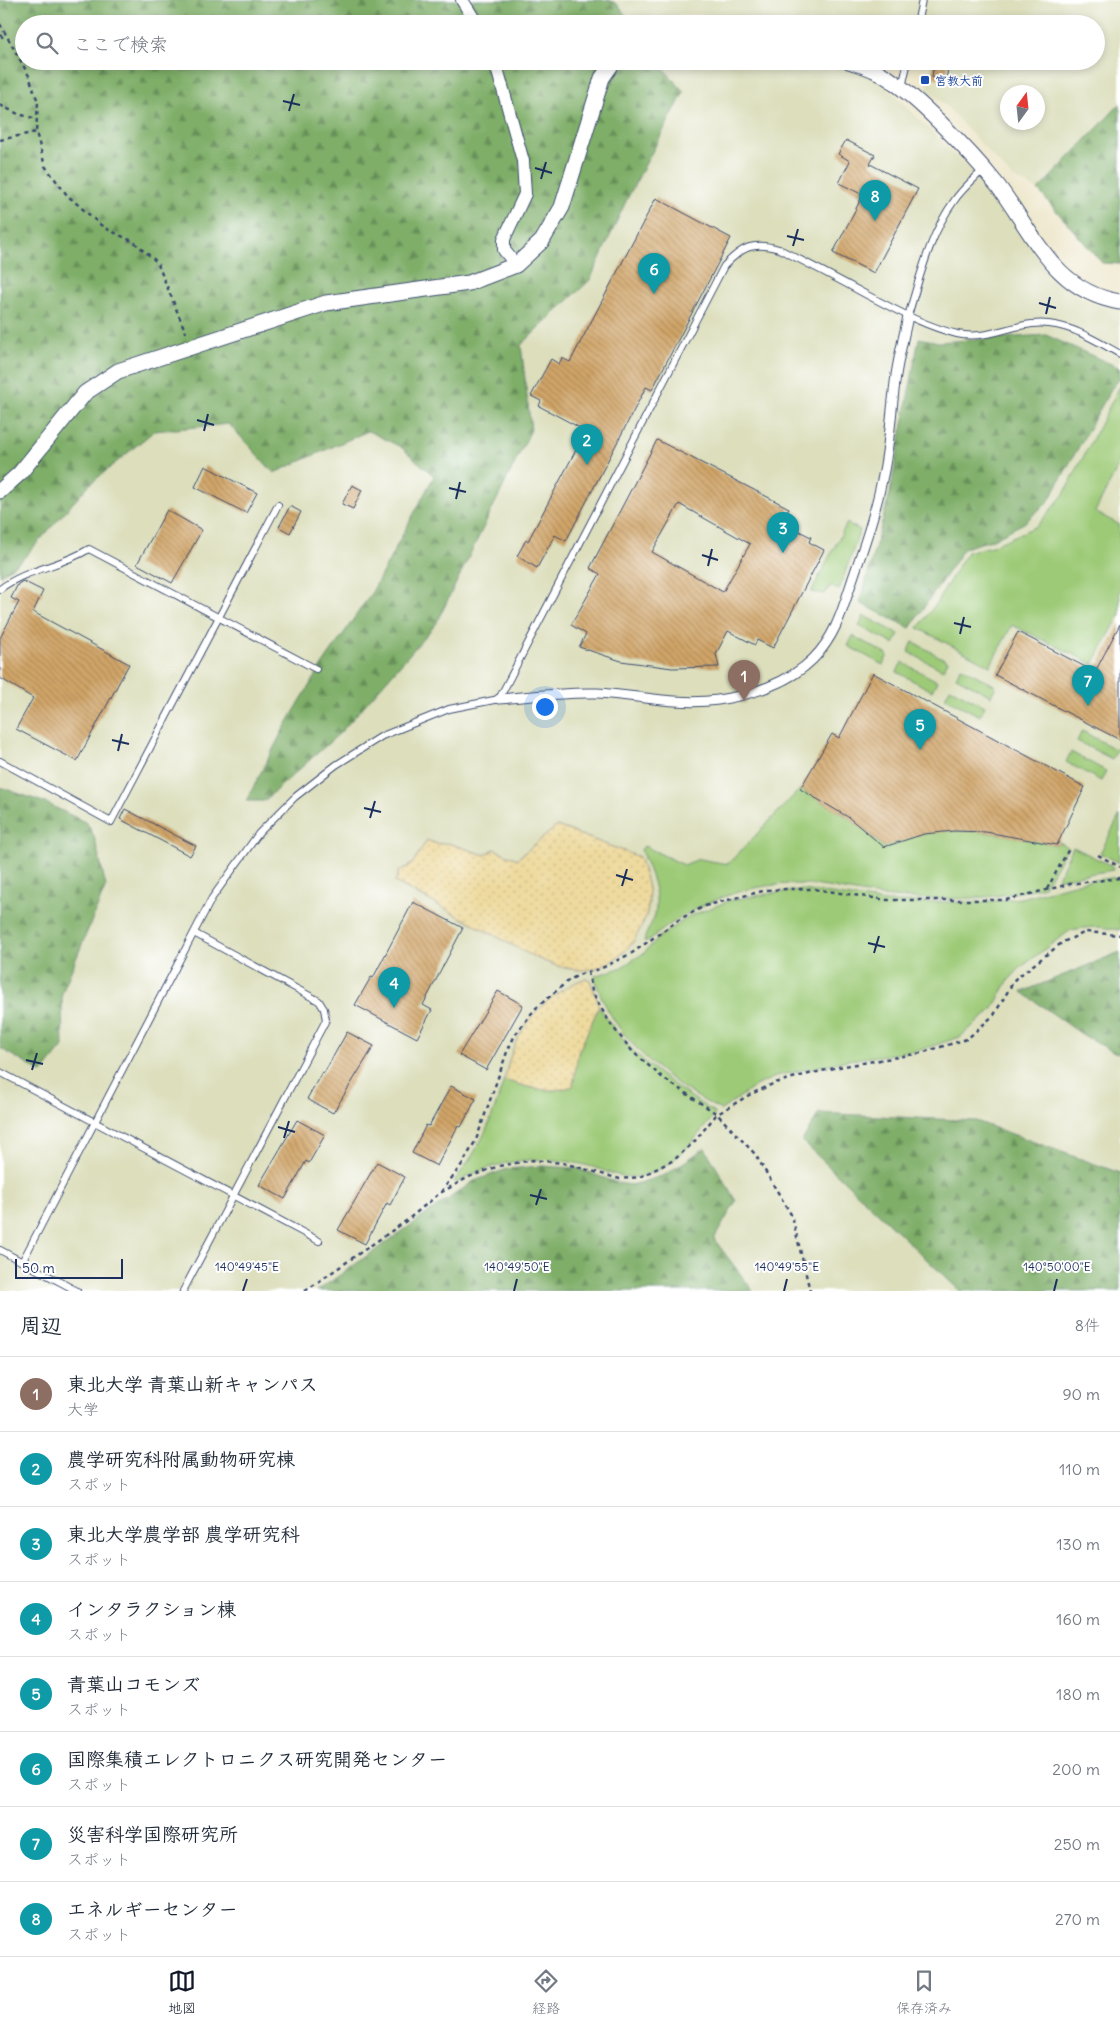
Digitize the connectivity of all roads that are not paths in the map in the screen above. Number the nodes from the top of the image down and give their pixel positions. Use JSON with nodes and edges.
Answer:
{"nodes":[{"id":1,"x":462,"y":0,"type":"edge"},
{"id":2,"x":922,"y":0,"type":"edge"},
{"id":3,"x":471,"y":15,"type":"edge"},
{"id":4,"x":919,"y":15,"type":"edge"},
{"id":5,"x":498,"y":70,"type":"edge"},
{"id":6,"x":608,"y":70,"type":"edge"},
{"id":7,"x":875,"y":70,"type":"edge"},
{"id":8,"x":906,"y":70,"type":"edge"},
{"id":9,"x":902,"y":89,"type":"junction"},
{"id":10,"x":983,"y":170,"type":"junction"},
{"id":11,"x":516,"y":266,"type":"junction"},
{"id":12,"x":1120,"y":302,"type":"edge"},
{"id":13,"x":908,"y":316,"type":"junction"},
{"id":14,"x":1120,"y":354,"type":"edge"},
{"id":15,"x":0,"y":491,"type":"edge"},
{"id":16,"x":278,"y":505,"type":"dead end"},
{"id":17,"x":0,"y":589,"type":"edge"},
{"id":18,"x":220,"y":617,"type":"junction"},
{"id":19,"x":316,"y":668,"type":"dead end"},
{"id":20,"x":499,"y":699,"type":"junction"},
{"id":21,"x":0,"y":761,"type":"edge"},
{"id":22,"x":194,"y":933,"type":"junction"},
{"id":23,"x":0,"y":1072,"type":"edge"},
{"id":24,"x":95,"y":1123,"type":"junction"},
{"id":25,"x":233,"y":1195,"type":"junction"},
{"id":26,"x":319,"y":1241,"type":"dead end"},
{"id":27,"x":0,"y":1250,"type":"edge"},
{"id":28,"x":22,"y":1262,"type":"junction"},
{"id":29,"x":77,"y":1291,"type":"edge"},
{"id":30,"x":183,"y":1291,"type":"edge"}],
"edges":[{"from":1,"to":3,"type":"street"},
{"from":2,"to":4,"type":"lane"},
{"from":5,"to":11,"type":"street"},
{"from":6,"to":11,"type":"street"},
{"from":7,"to":9,"type":"street"},
{"from":8,"to":9,"type":"lane"},
{"from":9,"to":10,"type":"street"},
{"from":10,"to":12,"type":"street"},
{"from":10,"to":13,"type":"lane"},
{"from":11,"to":15,"type":"street"},
{"from":13,"to":14,"type":"lane"},
{"from":13,"to":20,"type":"street"},
{"from":13,"to":20,"type":"lane"},
{"from":16,"to":18,"type":"lane"},
{"from":17,"to":18,"type":"lane"},
{"from":18,"to":19,"type":"lane"},
{"from":18,"to":21,"type":"lane"},
{"from":20,"to":22,"type":"lane"},
{"from":22,"to":24,"type":"lane"},
{"from":22,"to":25,"type":"lane"},
{"from":23,"to":24,"type":"lane"},
{"from":24,"to":25,"type":"lane"},
{"from":24,"to":28,"type":"lane"},
{"from":25,"to":26,"type":"lane"},
{"from":25,"to":30,"type":"lane"},
{"from":27,"to":28,"type":"lane"},
{"from":28,"to":29,"type":"lane"}]}
